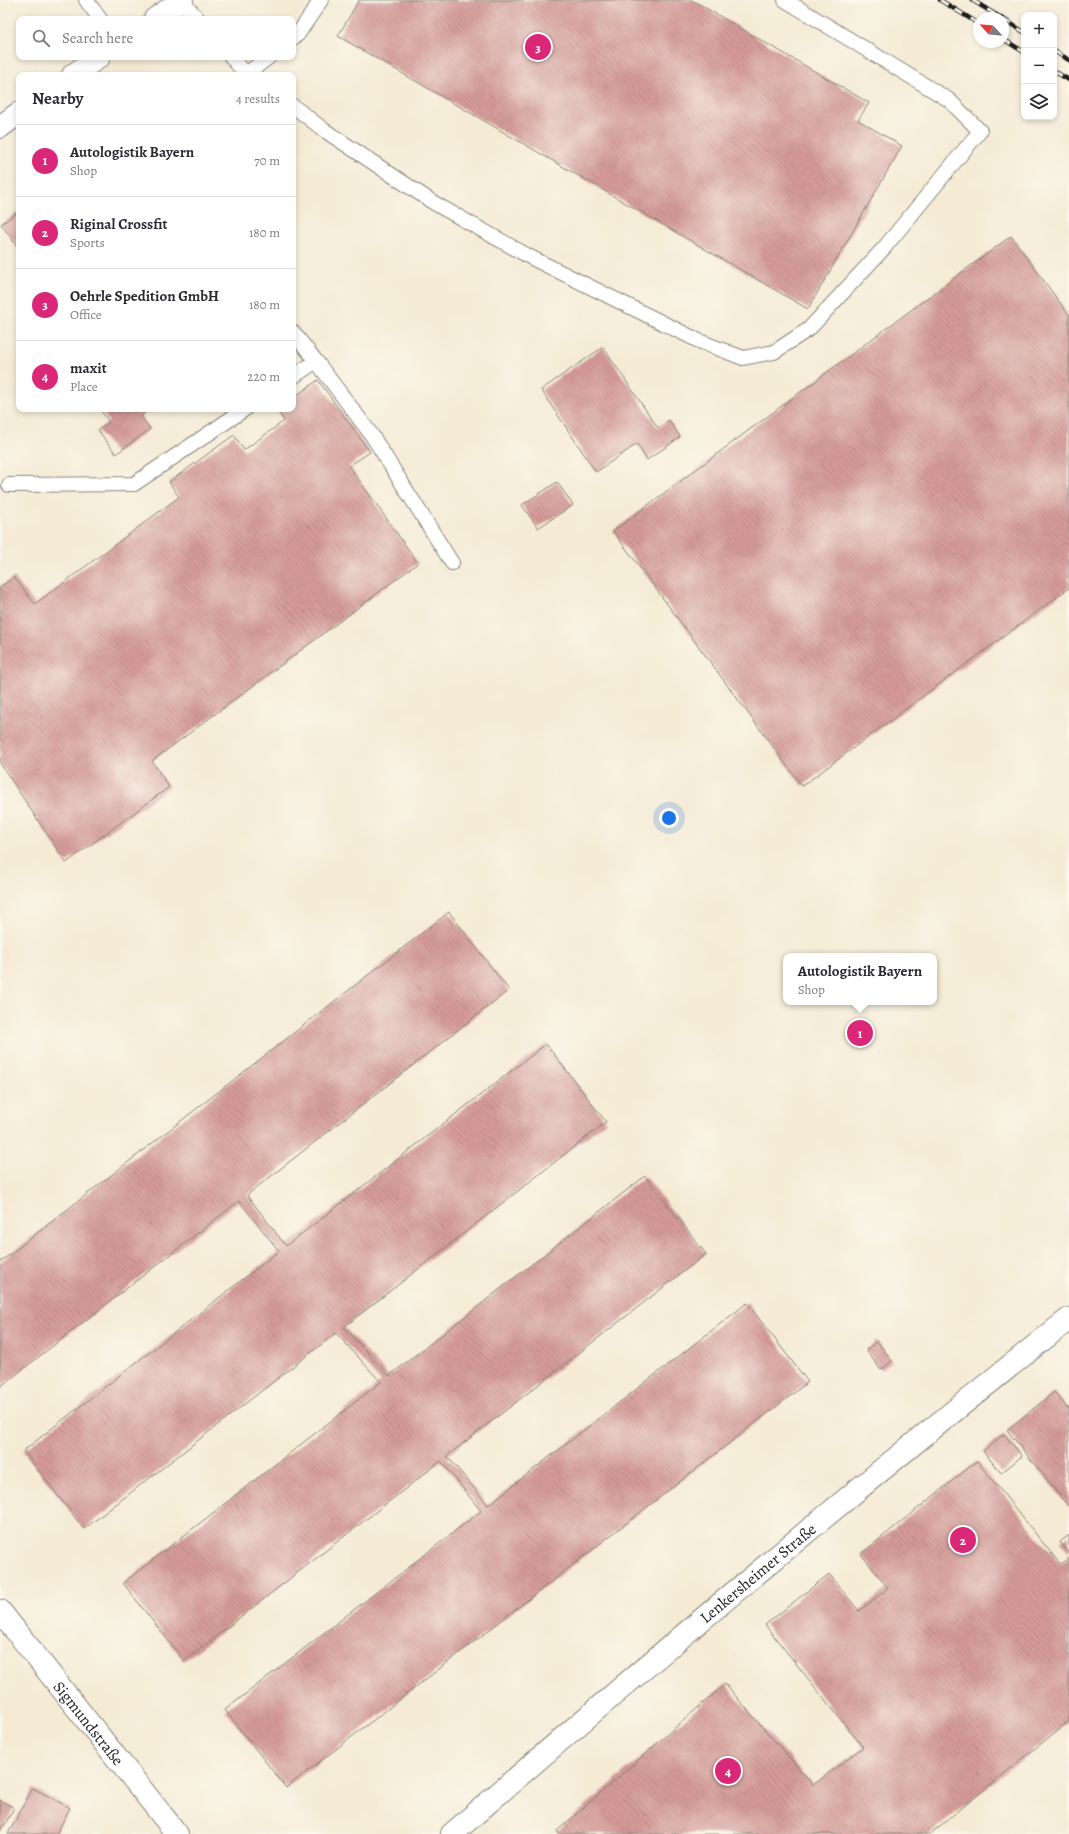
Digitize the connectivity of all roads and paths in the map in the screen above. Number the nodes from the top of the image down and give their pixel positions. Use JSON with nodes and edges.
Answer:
{"nodes":[{"id":1,"x":86,"y":0,"type":"edge"},
{"id":2,"x":182,"y":0,"type":"edge"},
{"id":3,"x":321,"y":0,"type":"edge"},
{"id":4,"x":785,"y":0,"type":"edge"},
{"id":5,"x":98,"y":16,"type":"edge"},
{"id":6,"x":159,"y":16,"type":"edge"},
{"id":7,"x":195,"y":16,"type":"edge"},
{"id":8,"x":296,"y":36,"type":"edge"},
{"id":9,"x":234,"y":60,"type":"edge"},
{"id":10,"x":265,"y":60,"type":"edge"},
{"id":11,"x":244,"y":72,"type":"edge"},
{"id":12,"x":250,"y":72,"type":"edge"},
{"id":13,"x":296,"y":108,"type":"edge"},
{"id":14,"x":16,"y":115,"type":"edge"},
{"id":15,"x":0,"y":127,"type":"edge"},
{"id":16,"x":296,"y":336,"type":"edge"},
{"id":17,"x":316,"y":362,"type":"junction"},
{"id":18,"x":296,"y":375,"type":"edge"},
{"id":19,"x":241,"y":412,"type":"edge"},
{"id":20,"x":9,"y":485,"type":"dead end"},
{"id":21,"x":452,"y":563,"type":"dead end"},
{"id":22,"x":1069,"y":1319,"type":"edge"},
{"id":23,"x":0,"y":1611,"type":"edge"},
{"id":24,"x":177,"y":1834,"type":"edge"},
{"id":25,"x":452,"y":1834,"type":"edge"}],
"edges":[{"from":1,"to":5,"type":"lane"},
{"from":2,"to":6,"type":"street"},
{"from":2,"to":7,"type":"lane"},
{"from":3,"to":8,"type":"lane"},
{"from":4,"to":13,"type":"lane"},
{"from":9,"to":11,"type":"lane"},
{"from":10,"to":12,"type":"lane"},
{"from":14,"to":15,"type":"street"},
{"from":16,"to":17,"type":"lane"},
{"from":17,"to":18,"type":"lane"},
{"from":17,"to":21,"type":"lane"},
{"from":19,"to":20,"type":"lane"},
{"from":22,"to":25,"type":"street","name":"Lenkersheimer Straße"},
{"from":23,"to":24,"type":"street","name":"Sigmundstraße"}]}
